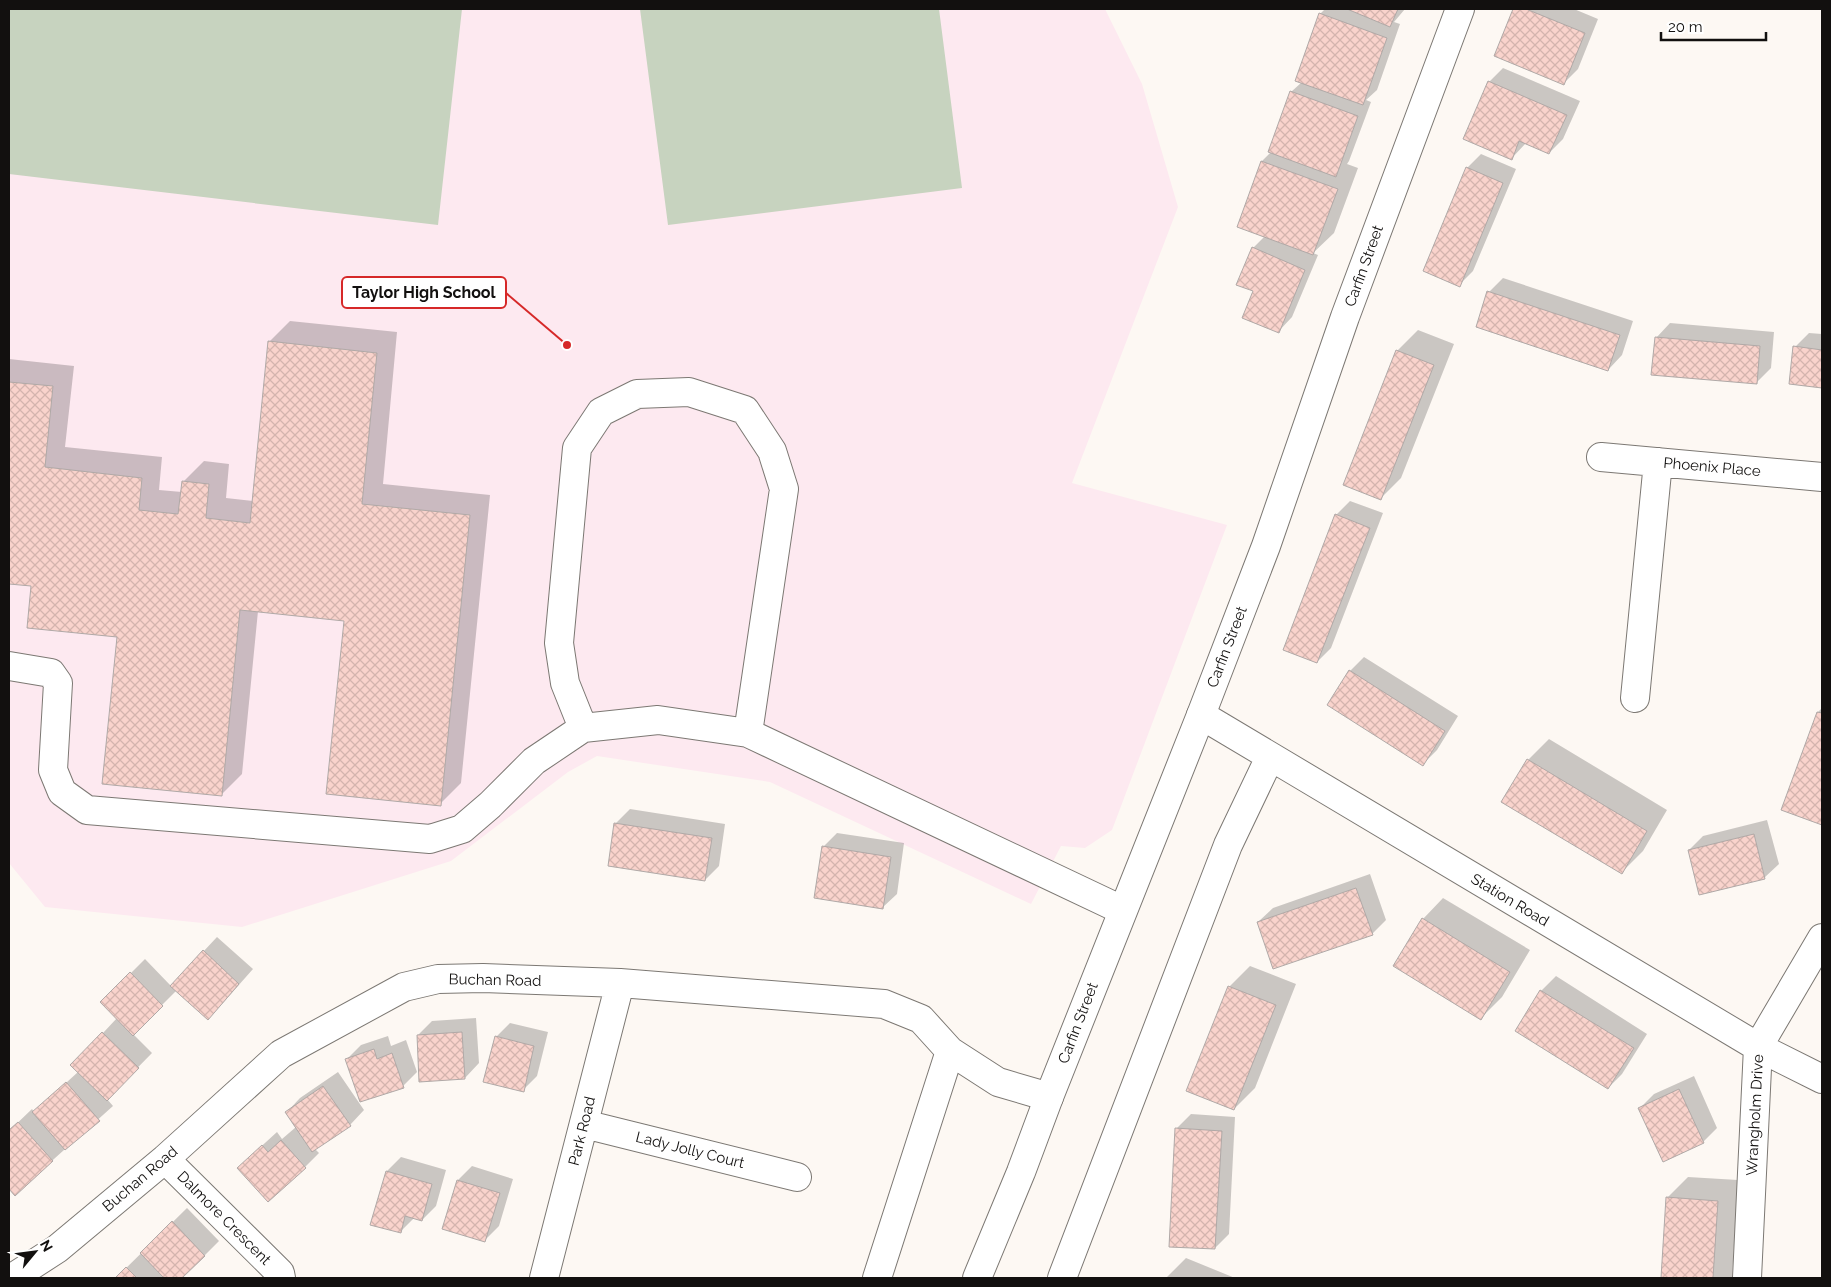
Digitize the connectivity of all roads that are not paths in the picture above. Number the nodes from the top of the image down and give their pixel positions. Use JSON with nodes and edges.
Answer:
{"nodes":[{"id":1,"x":1460,"y":9,"type":"edge"},
{"id":2,"x":1601,"y":457,"type":"dead end"},
{"id":3,"x":1658,"y":462,"type":"junction"},
{"id":4,"x":1822,"y":477,"type":"edge"},
{"id":5,"x":9,"y":666,"type":"edge"},
{"id":6,"x":1635,"y":698,"type":"dead end"},
{"id":7,"x":1201,"y":715,"type":"junction"},
{"id":8,"x":582,"y":728,"type":"junction"},
{"id":9,"x":748,"y":733,"type":"junction"},
{"id":10,"x":1270,"y":756,"type":"junction"},
{"id":11,"x":1122,"y":910,"type":"junction"},
{"id":12,"x":1822,"y":938,"type":"edge"},
{"id":13,"x":620,"y":983,"type":"junction"},
{"id":14,"x":1758,"y":1047,"type":"junction"},
{"id":15,"x":950,"y":1052,"type":"junction"},
{"id":16,"x":1822,"y":1079,"type":"edge"},
{"id":17,"x":1049,"y":1097,"type":"junction"},
{"id":18,"x":584,"y":1124,"type":"junction"},
{"id":19,"x":165,"y":1159,"type":"junction"},
{"id":20,"x":797,"y":1177,"type":"dead end"},
{"id":21,"x":12,"y":1278,"type":"edge"},
{"id":22,"x":281,"y":1278,"type":"edge"},
{"id":23,"x":544,"y":1278,"type":"edge"},
{"id":24,"x":877,"y":1278,"type":"edge"},
{"id":25,"x":977,"y":1278,"type":"edge"},
{"id":26,"x":1062,"y":1278,"type":"edge"},
{"id":27,"x":1747,"y":1278,"type":"edge"}],
"edges":[{"from":1,"to":7,"type":"street","name":"Carfin Street"},
{"from":2,"to":3,"type":"street","name":"Phoenix Place"},
{"from":3,"to":4,"type":"street","name":"Phoenix Place"},
{"from":3,"to":6,"type":"street"},
{"from":5,"to":8,"type":"street"},
{"from":7,"to":10,"type":"street","name":"Station Road"},
{"from":7,"to":11,"type":"street","name":"Carfin Street"},
{"from":8,"to":9,"type":"street"},
{"from":8,"to":9,"type":"street"},
{"from":9,"to":11,"type":"street"},
{"from":10,"to":14,"type":"street","name":"Station Road"},
{"from":10,"to":26,"type":"street"},
{"from":11,"to":17,"type":"street","name":"Carfin Street"},
{"from":12,"to":14,"type":"street","name":"Wrangholm Drive"},
{"from":13,"to":15,"type":"street","name":"Buchan Road"},
{"from":13,"to":18,"type":"street","name":"Park Road"},
{"from":13,"to":19,"type":"street","name":"Buchan Road"},
{"from":14,"to":16,"type":"street","name":"Station Road"},
{"from":14,"to":27,"type":"street","name":"Wrangholm Drive"},
{"from":15,"to":17,"type":"street","name":"Buchan Road"},
{"from":15,"to":24,"type":"street"},
{"from":17,"to":25,"type":"street","name":"Carfin Street"},
{"from":18,"to":20,"type":"street","name":"Lady Jolly Court"},
{"from":18,"to":23,"type":"street","name":"Park Road"},
{"from":19,"to":21,"type":"street","name":"Buchan Road"},
{"from":19,"to":22,"type":"street","name":"Dalmore Crescent"}]}
